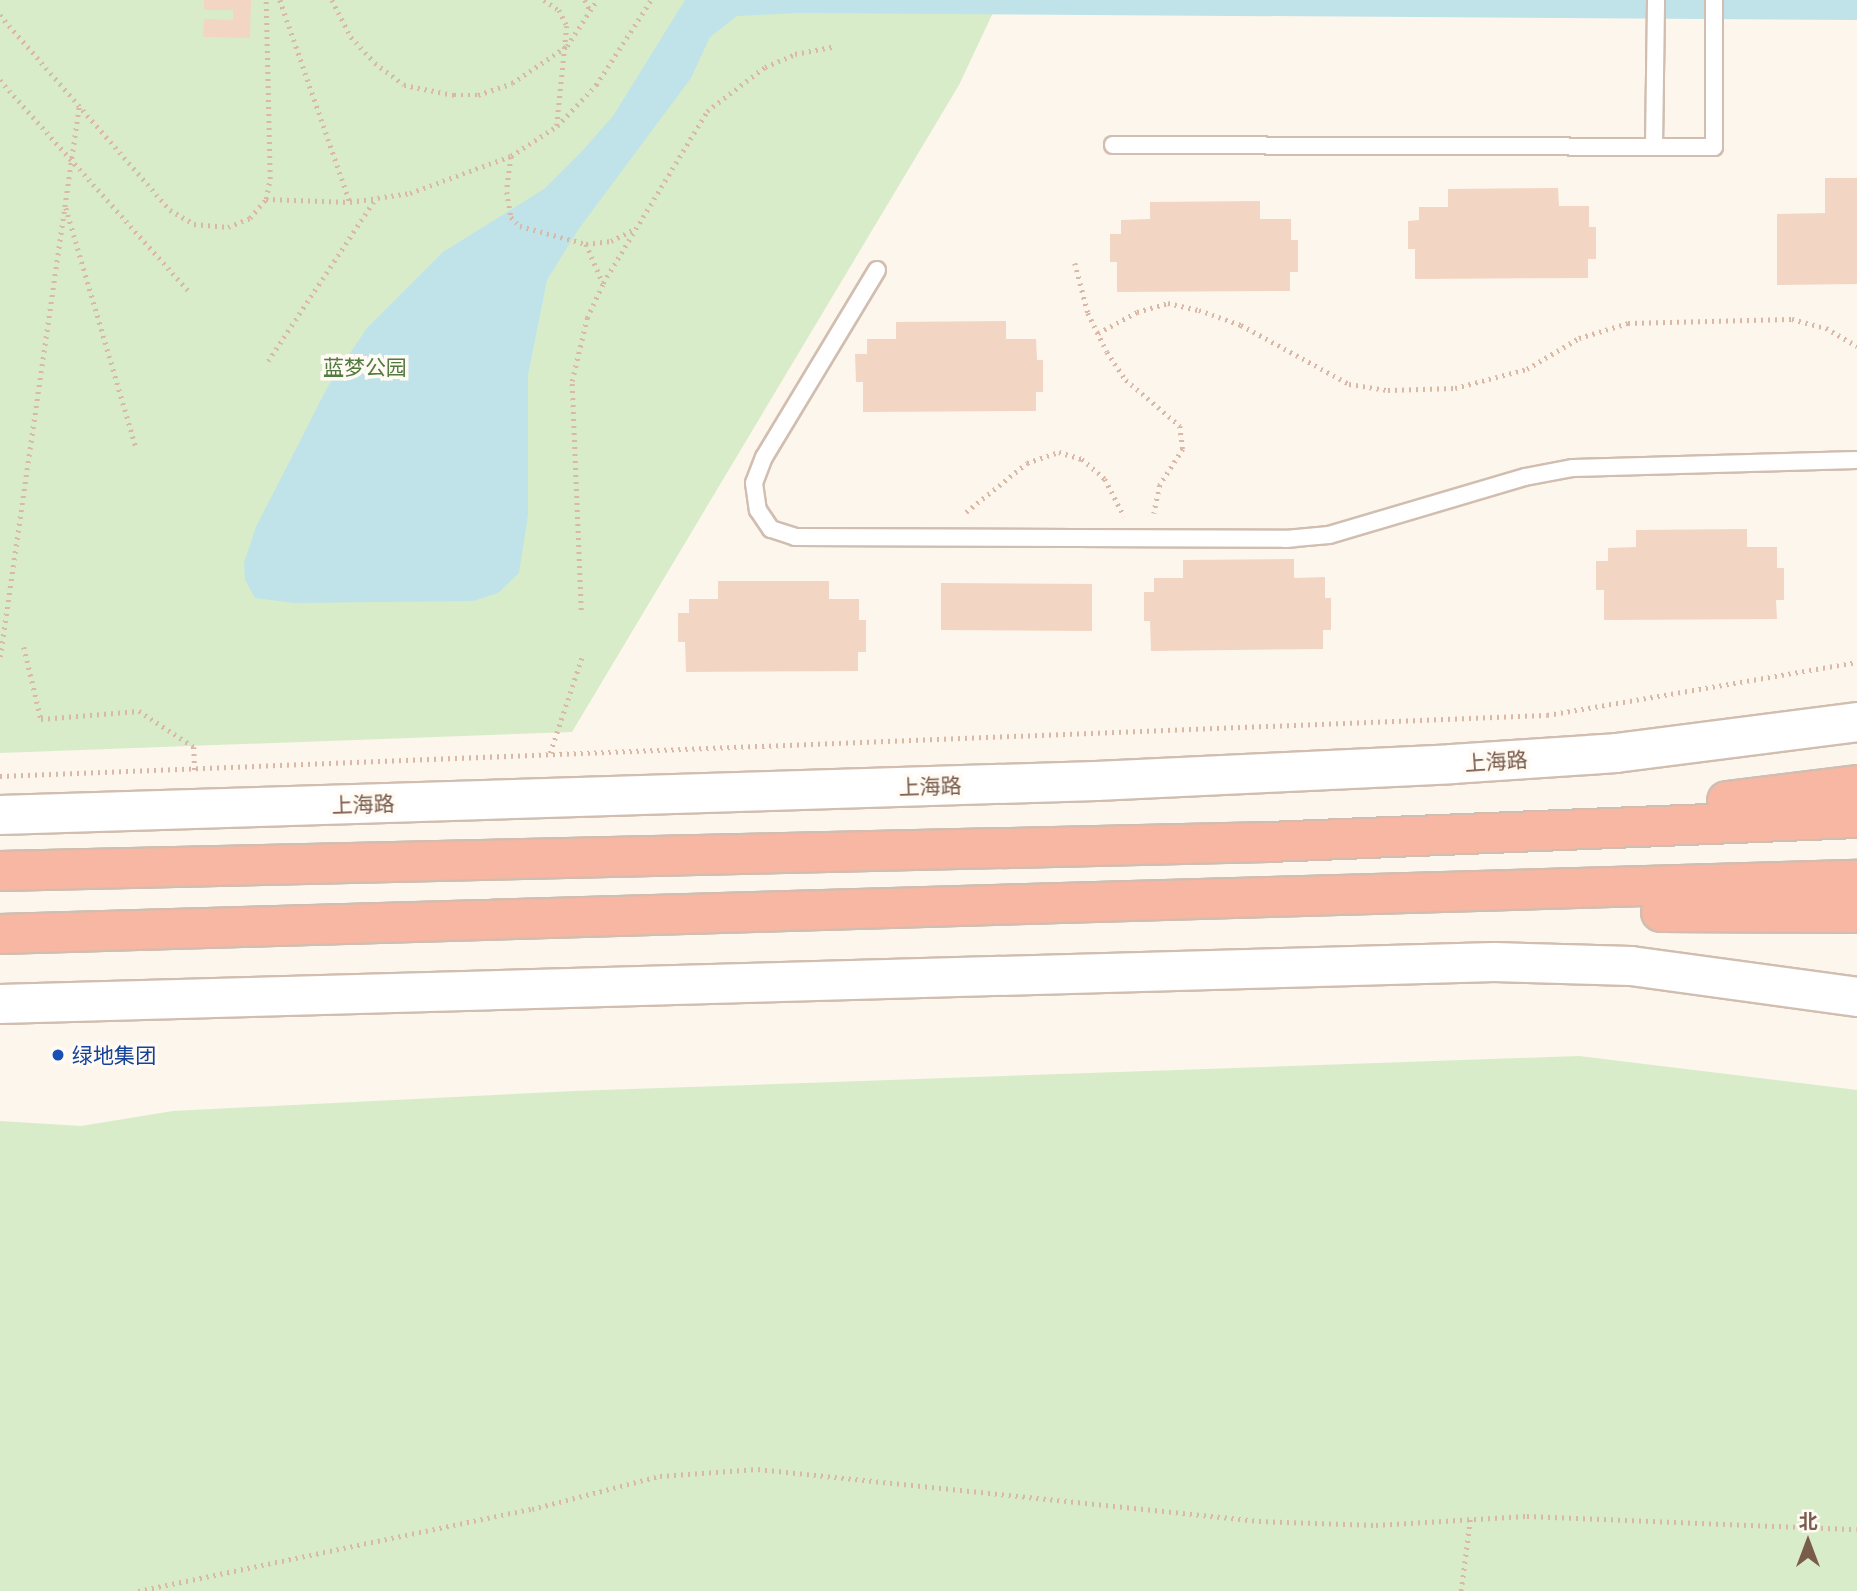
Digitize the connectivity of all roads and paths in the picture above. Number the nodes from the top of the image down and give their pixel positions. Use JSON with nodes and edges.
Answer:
{"nodes":[{"id":1,"x":266,"y":0,"type":"edge"},
{"id":2,"x":280,"y":0,"type":"edge"},
{"id":3,"x":332,"y":0,"type":"edge"},
{"id":4,"x":544,"y":0,"type":"edge"},
{"id":5,"x":585,"y":0,"type":"edge"},
{"id":6,"x":597,"y":0,"type":"edge"},
{"id":7,"x":652,"y":0,"type":"edge"},
{"id":8,"x":1656,"y":0,"type":"edge"},
{"id":9,"x":1714,"y":0,"type":"edge"},
{"id":10,"x":590,"y":11,"type":"junction"},
{"id":11,"x":0,"y":15,"type":"edge"},
{"id":12,"x":567,"y":46,"type":"junction"},
{"id":13,"x":832,"y":47,"type":"dead end"},
{"id":14,"x":0,"y":80,"type":"edge"},
{"id":15,"x":79,"y":105,"type":"junction"},
{"id":16,"x":557,"y":126,"type":"junction"},
{"id":17,"x":1113,"y":145,"type":"dead end"},
{"id":18,"x":1654,"y":147,"type":"junction"},
{"id":19,"x":511,"y":156,"type":"junction"},
{"id":20,"x":71,"y":161,"type":"junction"},
{"id":21,"x":376,"y":198,"type":"junction"},
{"id":22,"x":266,"y":199,"type":"junction"},
{"id":23,"x":350,"y":202,"type":"junction"},
{"id":24,"x":65,"y":203,"type":"junction"},
{"id":25,"x":637,"y":228,"type":"junction"},
{"id":26,"x":586,"y":244,"type":"junction"},
{"id":27,"x":1075,"y":262,"type":"dead end"},
{"id":28,"x":877,"y":270,"type":"dead end"},
{"id":29,"x":603,"y":283,"type":"junction"},
{"id":30,"x":188,"y":290,"type":"dead end"},
{"id":31,"x":1098,"y":333,"type":"junction"},
{"id":32,"x":1857,"y":346,"type":"edge"},
{"id":33,"x":268,"y":360,"type":"dead end"},
{"id":34,"x":136,"y":447,"type":"dead end"},
{"id":35,"x":1857,"y":460,"type":"edge"},
{"id":36,"x":940,"y":537,"type":"junction"},
{"id":37,"x":1141,"y":538,"type":"junction"},
{"id":38,"x":581,"y":610,"type":"dead end"},
{"id":39,"x":24,"y":647,"type":"dead end"},
{"id":40,"x":583,"y":654,"type":"dead end"},
{"id":41,"x":0,"y":657,"type":"edge"},
{"id":42,"x":1857,"y":662,"type":"edge"},
{"id":43,"x":1857,"y":722,"type":"edge"},
{"id":44,"x":550,"y":754,"type":"junction"},
{"id":45,"x":195,"y":770,"type":"junction"},
{"id":46,"x":0,"y":776,"type":"edge"},
{"id":47,"x":1857,"y":785,"type":"edge"},
{"id":48,"x":0,"y":815,"type":"edge"},
{"id":49,"x":1857,"y":818,"type":"edge"},
{"id":50,"x":1519,"y":832,"type":"junction"},
{"id":51,"x":0,"y":870,"type":"edge"},
{"id":52,"x":1857,"y":880,"type":"edge"},
{"id":53,"x":1546,"y":891,"type":"junction"},
{"id":54,"x":1857,"y":913,"type":"edge"},
{"id":55,"x":0,"y":934,"type":"edge"},
{"id":56,"x":1857,"y":997,"type":"edge"},
{"id":57,"x":0,"y":1004,"type":"edge"},
{"id":58,"x":1471,"y":1520,"type":"junction"},
{"id":59,"x":1857,"y":1529,"type":"edge"},
{"id":60,"x":138,"y":1591,"type":"edge"},
{"id":61,"x":1461,"y":1591,"type":"edge"}],
"edges":[{"from":1,"to":22,"type":"path"},
{"from":2,"to":23,"type":"path"},
{"from":3,"to":12,"type":"path"},
{"from":4,"to":12,"type":"path"},
{"from":5,"to":10,"type":"path"},
{"from":6,"to":10,"type":"path"},
{"from":7,"to":16,"type":"path"},
{"from":8,"to":18,"type":"lane"},
{"from":9,"to":18,"type":"lane"},
{"from":10,"to":12,"type":"path"},
{"from":11,"to":15,"type":"path"},
{"from":12,"to":16,"type":"path"},
{"from":13,"to":25,"type":"path"},
{"from":14,"to":20,"type":"path"},
{"from":15,"to":20,"type":"path"},
{"from":15,"to":22,"type":"path"},
{"from":16,"to":19,"type":"path"},
{"from":17,"to":18,"type":"lane"},
{"from":19,"to":21,"type":"path"},
{"from":19,"to":26,"type":"path"},
{"from":20,"to":24,"type":"path"},
{"from":20,"to":30,"type":"path"},
{"from":21,"to":23,"type":"path"},
{"from":21,"to":33,"type":"path"},
{"from":22,"to":23,"type":"path"},
{"from":24,"to":34,"type":"path"},
{"from":24,"to":41,"type":"path"},
{"from":25,"to":26,"type":"path"},
{"from":25,"to":29,"type":"path"},
{"from":26,"to":29,"type":"path"},
{"from":27,"to":31,"type":"path"},
{"from":28,"to":36,"type":"lane"},
{"from":29,"to":38,"type":"path"},
{"from":31,"to":32,"type":"path"},
{"from":31,"to":37,"type":"path"},
{"from":35,"to":37,"type":"lane"},
{"from":36,"to":37,"type":"lane"},
{"from":36,"to":37,"type":"path"},
{"from":39,"to":45,"type":"path"},
{"from":40,"to":44,"type":"path"},
{"from":42,"to":44,"type":"path"},
{"from":43,"to":48,"type":"main road","name":"上海路"},
{"from":44,"to":45,"type":"path"},
{"from":45,"to":46,"type":"path"},
{"from":47,"to":50,"type":"highway"},
{"from":49,"to":50,"type":"highway"},
{"from":50,"to":51,"type":"highway"},
{"from":52,"to":53,"type":"highway"},
{"from":53,"to":54,"type":"highway"},
{"from":53,"to":55,"type":"highway"},
{"from":56,"to":57,"type":"main road"},
{"from":58,"to":59,"type":"path"},
{"from":58,"to":60,"type":"path"},
{"from":58,"to":61,"type":"path"}]}
